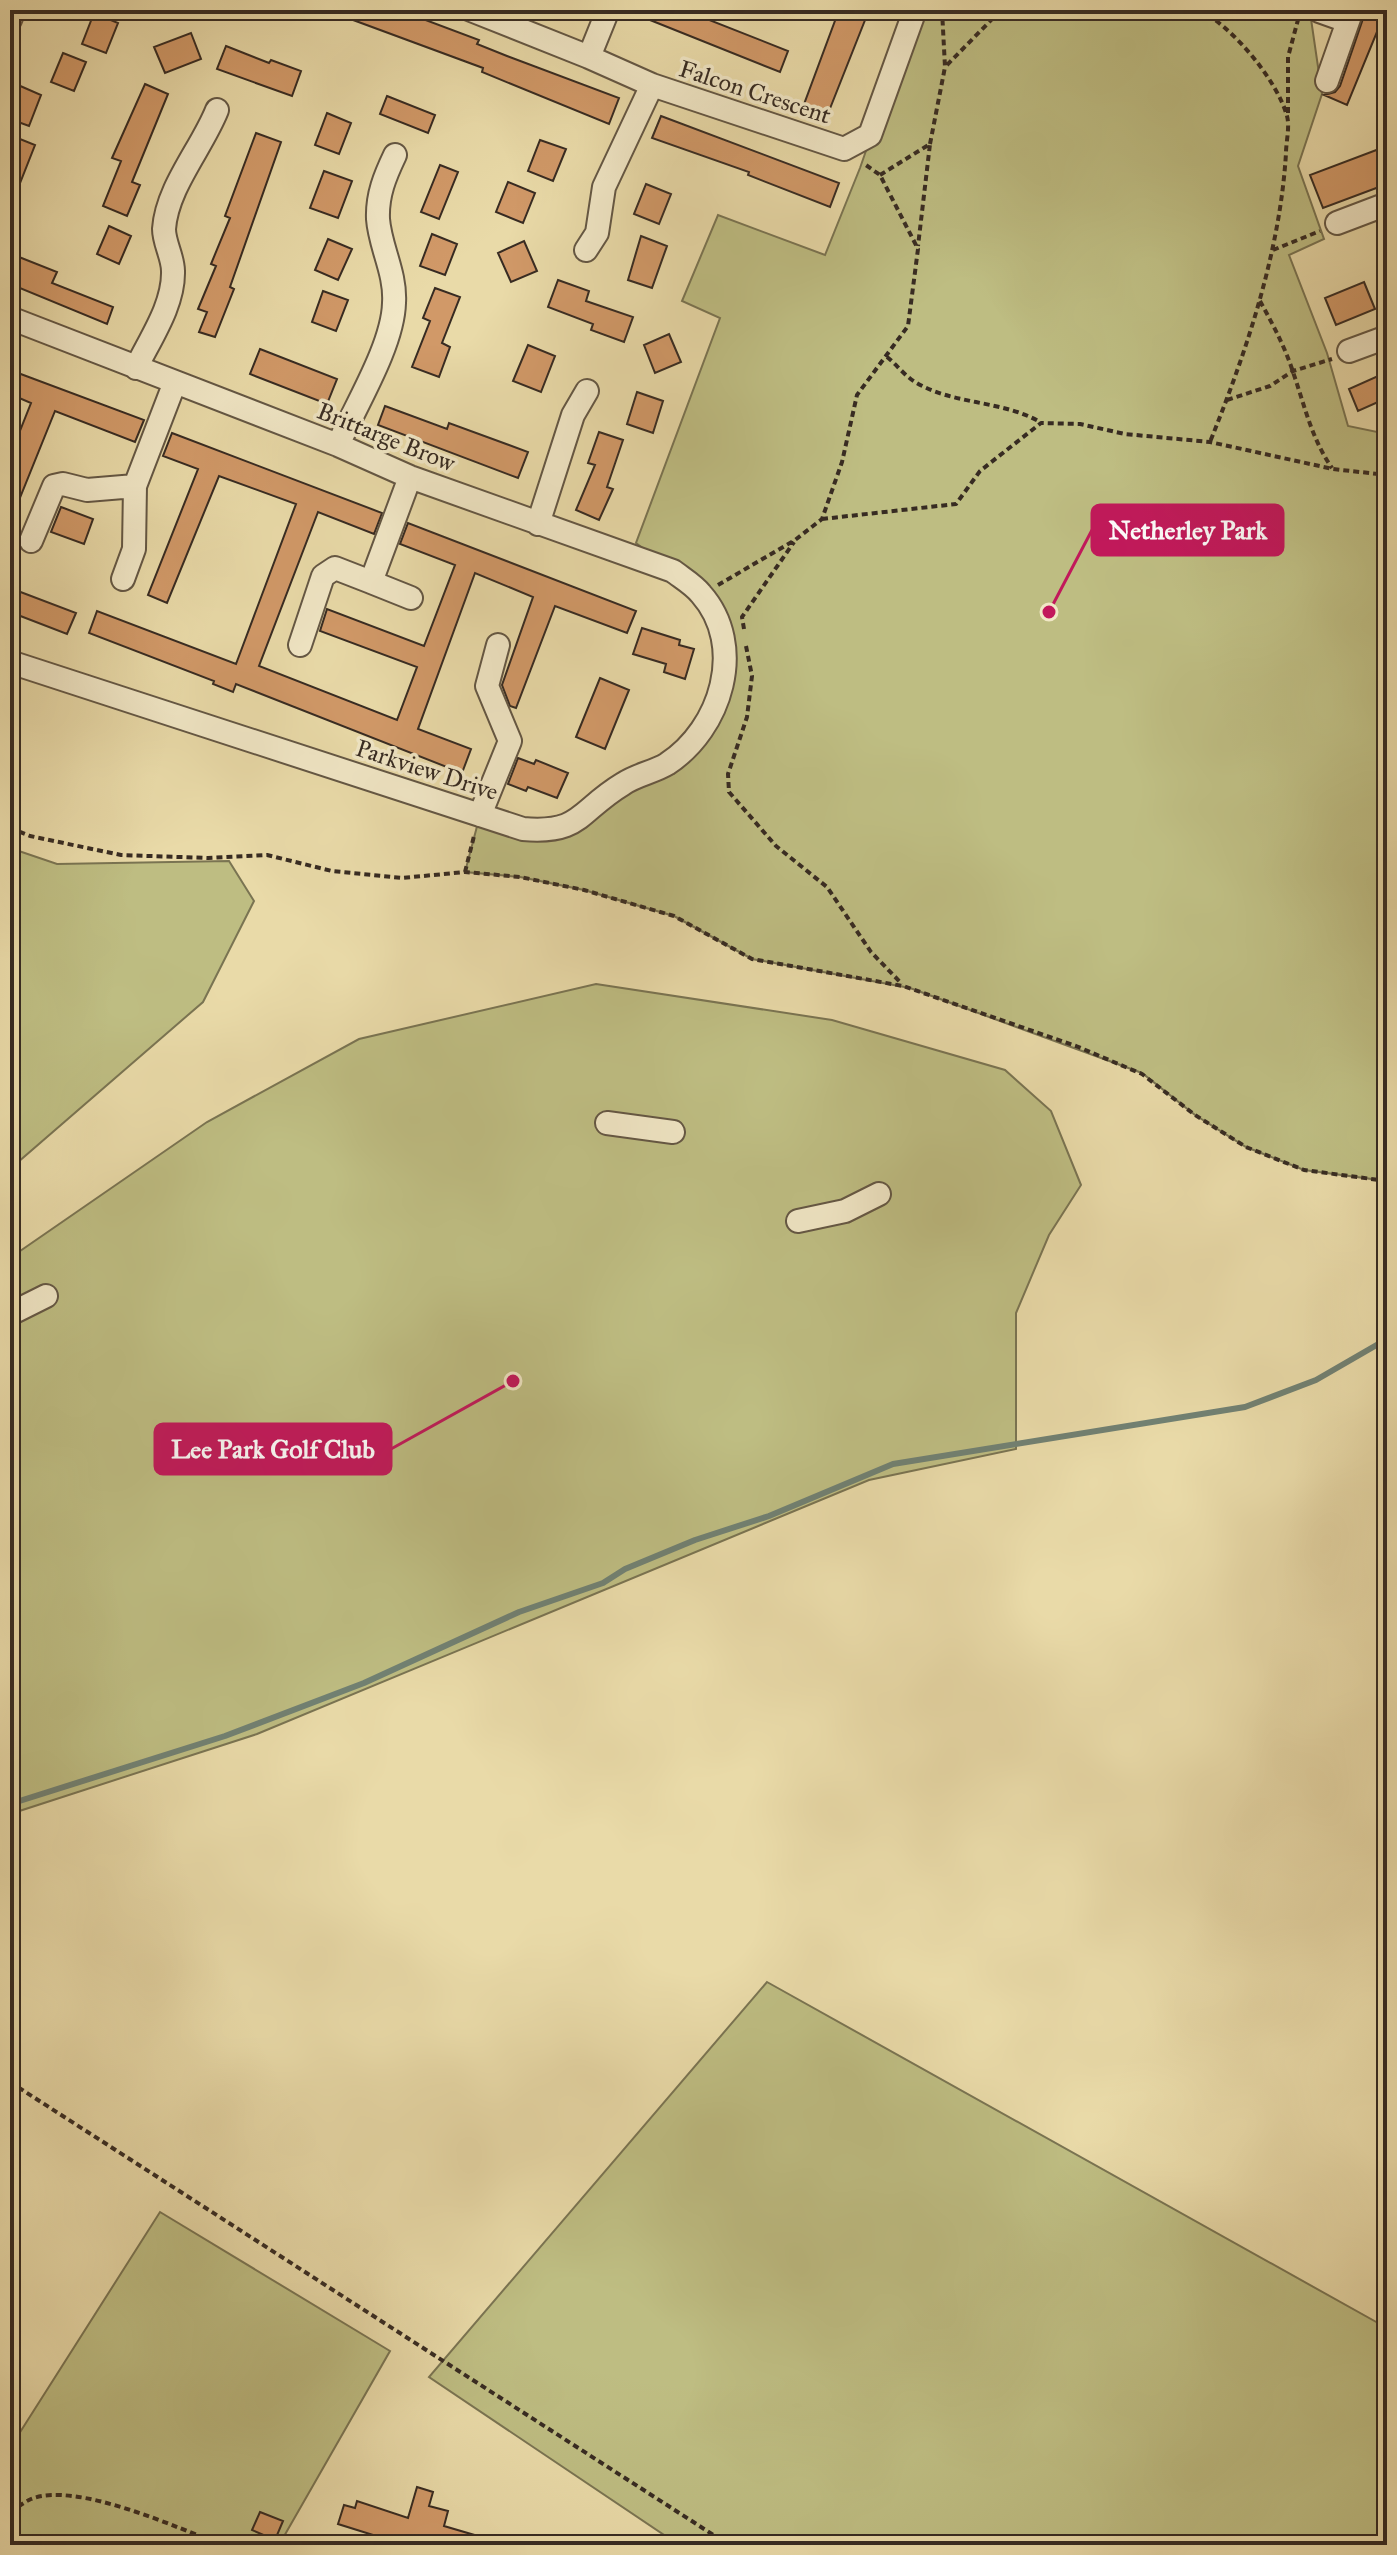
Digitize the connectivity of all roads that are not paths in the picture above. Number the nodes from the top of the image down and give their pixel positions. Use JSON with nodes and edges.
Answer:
{"nodes":[{"id":1,"x":471,"y":10,"type":"edge"},
{"id":2,"x":608,"y":10,"type":"edge"},
{"id":3,"x":915,"y":10,"type":"edge"},
{"id":4,"x":1310,"y":11,"type":"edge"},
{"id":5,"x":1350,"y":16,"type":"edge"},
{"id":6,"x":589,"y":57,"type":"junction"},
{"id":7,"x":1327,"y":81,"type":"dead end"},
{"id":8,"x":652,"y":85,"type":"junction"},
{"id":9,"x":217,"y":110,"type":"dead end"},
{"id":10,"x":395,"y":155,"type":"dead end"},
{"id":11,"x":1387,"y":204,"type":"edge"},
{"id":12,"x":1337,"y":223,"type":"road end"},
{"id":13,"x":586,"y":250,"type":"dead end"},
{"id":14,"x":10,"y":318,"type":"edge"},
{"id":15,"x":1387,"y":337,"type":"edge"},
{"id":16,"x":1349,"y":351,"type":"road end"},
{"id":17,"x":136,"y":368,"type":"junction"},
{"id":18,"x":175,"y":382,"type":"junction"},
{"id":19,"x":587,"y":391,"type":"dead end"},
{"id":20,"x":338,"y":445,"type":"junction"},
{"id":21,"x":410,"y":477,"type":"junction"},
{"id":22,"x":135,"y":486,"type":"junction"},
{"id":23,"x":538,"y":524,"type":"junction"},
{"id":24,"x":31,"y":541,"type":"dead end"},
{"id":25,"x":123,"y":579,"type":"dead end"},
{"id":26,"x":371,"y":582,"type":"junction"},
{"id":27,"x":411,"y":598,"type":"dead end"},
{"id":28,"x":720,"y":629,"type":"joint"},
{"id":29,"x":300,"y":645,"type":"dead end"},
{"id":30,"x":498,"y":645,"type":"dead end"},
{"id":31,"x":10,"y":662,"type":"edge"},
{"id":32,"x":480,"y":815,"type":"junction"},
{"id":33,"x":607,"y":1123,"type":"dead end"},
{"id":34,"x":673,"y":1132,"type":"dead end"},
{"id":35,"x":879,"y":1194,"type":"dead end"},
{"id":36,"x":798,"y":1221,"type":"dead end"},
{"id":37,"x":46,"y":1296,"type":"dead end"},
{"id":38,"x":10,"y":1314,"type":"edge"}],
"edges":[{"from":1,"to":6,"type":"street","name":"Falcon Crescent"},
{"from":2,"to":6,"type":"street"},
{"from":3,"to":8,"type":"street","name":"Falcon Crescent"},
{"from":4,"to":5,"type":"street"},
{"from":5,"to":7,"type":"street"},
{"from":6,"to":8,"type":"street","name":"Falcon Crescent"},
{"from":8,"to":13,"type":"street"},
{"from":9,"to":17,"type":"street"},
{"from":10,"to":20,"type":"street"},
{"from":11,"to":12,"type":"street"},
{"from":14,"to":17,"type":"street","name":"Brittarge Brow"},
{"from":15,"to":16,"type":"street"},
{"from":17,"to":18,"type":"street","name":"Brittarge Brow"},
{"from":18,"to":20,"type":"street","name":"Brittarge Brow"},
{"from":18,"to":22,"type":"street"},
{"from":19,"to":23,"type":"street"},
{"from":20,"to":21,"type":"street","name":"Brittarge Brow"},
{"from":21,"to":23,"type":"street","name":"Brittarge Brow"},
{"from":21,"to":26,"type":"street"},
{"from":22,"to":24,"type":"street"},
{"from":22,"to":25,"type":"street"},
{"from":23,"to":28,"type":"street","name":"Brittarge Brow"},
{"from":26,"to":27,"type":"street"},
{"from":26,"to":29,"type":"street"},
{"from":28,"to":32,"type":"street","name":"Parkview Drive"},
{"from":30,"to":32,"type":"street"},
{"from":31,"to":32,"type":"street","name":"Parkview Drive"},
{"from":33,"to":34,"type":"street"},
{"from":35,"to":36,"type":"street"},
{"from":37,"to":38,"type":"street"}]}
